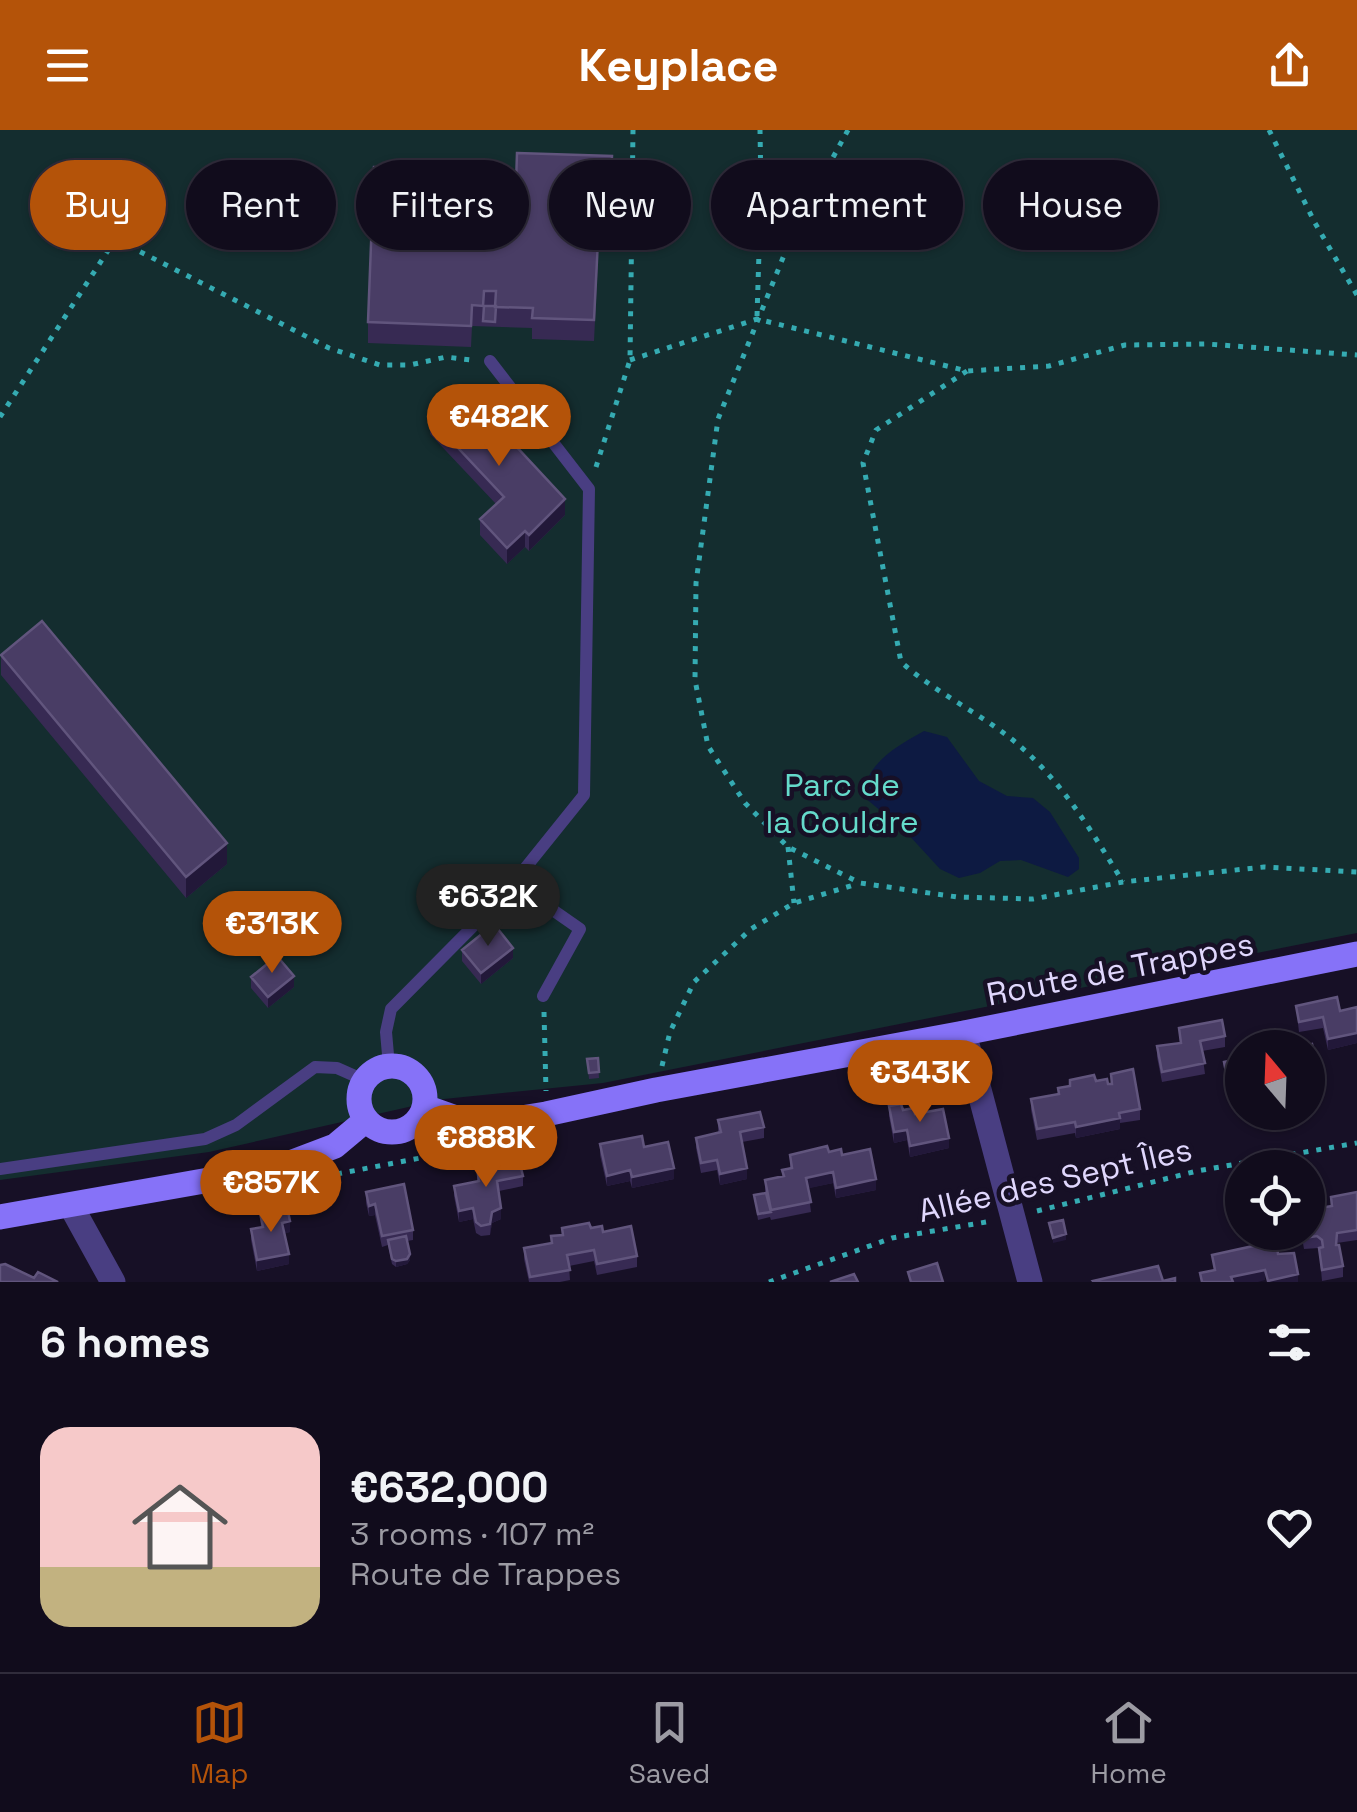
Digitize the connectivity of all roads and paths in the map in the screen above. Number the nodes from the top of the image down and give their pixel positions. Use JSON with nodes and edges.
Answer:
{"nodes":[{"id":1,"x":633,"y":130,"type":"edge"},
{"id":2,"x":760,"y":130,"type":"edge"},
{"id":3,"x":848,"y":130,"type":"edge"},
{"id":4,"x":1269,"y":130,"type":"edge"},
{"id":5,"x":1357,"y":295,"type":"edge"},
{"id":6,"x":757,"y":318,"type":"junction"},
{"id":7,"x":1357,"y":355,"type":"edge"},
{"id":8,"x":630,"y":360,"type":"junction"},
{"id":9,"x":490,"y":361,"type":"joint"},
{"id":10,"x":967,"y":371,"type":"junction"},
{"id":11,"x":0,"y":417,"type":"edge"},
{"id":12,"x":589,"y":489,"type":"junction"},
{"id":13,"x":788,"y":847,"type":"junction"},
{"id":14,"x":1357,"y":872,"type":"edge"},
{"id":15,"x":1123,"y":882,"type":"junction"},
{"id":16,"x":860,"y":883,"type":"junction"},
{"id":17,"x":502,"y":897,"type":"junction"},
{"id":18,"x":794,"y":902,"type":"junction"},
{"id":19,"x":1357,"y":954,"type":"edge"},
{"id":20,"x":543,"y":996,"type":"joint"},
{"id":21,"x":964,"y":1033,"type":"junction"},
{"id":22,"x":389,"y":1066,"type":"junction"},
{"id":23,"x":364,"y":1080,"type":"junction"},
{"id":24,"x":656,"y":1090,"type":"junction"},
{"id":25,"x":424,"y":1107,"type":"junction"},
{"id":26,"x":546,"y":1114,"type":"junction"},
{"id":27,"x":366,"y":1120,"type":"junction"},
{"id":28,"x":1357,"y":1143,"type":"edge"},
{"id":29,"x":0,"y":1169,"type":"edge"},
{"id":30,"x":71,"y":1206,"type":"junction"},
{"id":31,"x":0,"y":1217,"type":"edge"},
{"id":32,"x":1013,"y":1217,"type":"junction"},
{"id":33,"x":113,"y":1282,"type":"edge"},
{"id":34,"x":769,"y":1282,"type":"edge"},
{"id":35,"x":1030,"y":1282,"type":"edge"}],
"edges":[{"from":1,"to":8,"type":"path"},
{"from":2,"to":6,"type":"path"},
{"from":3,"to":6,"type":"path"},
{"from":4,"to":5,"type":"path"},
{"from":6,"to":8,"type":"path"},
{"from":6,"to":10,"type":"path"},
{"from":6,"to":13,"type":"path"},
{"from":7,"to":10,"type":"path"},
{"from":8,"to":12,"type":"path"},
{"from":9,"to":11,"type":"path"},
{"from":9,"to":12,"type":"lane"},
{"from":10,"to":15,"type":"path"},
{"from":12,"to":17,"type":"lane"},
{"from":13,"to":16,"type":"path"},
{"from":13,"to":18,"type":"path"},
{"from":14,"to":15,"type":"path"},
{"from":15,"to":16,"type":"path"},
{"from":16,"to":18,"type":"path"},
{"from":17,"to":20,"type":"lane"},
{"from":17,"to":22,"type":"lane"},
{"from":18,"to":24,"type":"path"},
{"from":19,"to":21,"type":"street","name":"Route de Trappes"},
{"from":20,"to":26,"type":"path"},
{"from":21,"to":24,"type":"street","name":"Route de Trappes"},
{"from":21,"to":32,"type":"street"},
{"from":22,"to":23,"type":"street"},
{"from":22,"to":25,"type":"street"},
{"from":23,"to":27,"type":"street"},
{"from":23,"to":29,"type":"lane"},
{"from":24,"to":26,"type":"street","name":"Route de Trappes"},
{"from":25,"to":26,"type":"street","name":"Route de Trappes"},
{"from":25,"to":27,"type":"street"},
{"from":27,"to":30,"type":"street"},
{"from":28,"to":32,"type":"path","name":"Allée des Sept Îles"},
{"from":30,"to":31,"type":"street"},
{"from":30,"to":33,"type":"street"},
{"from":32,"to":34,"type":"path","name":"Allée des Sept Îles"},
{"from":32,"to":35,"type":"street"}]}
